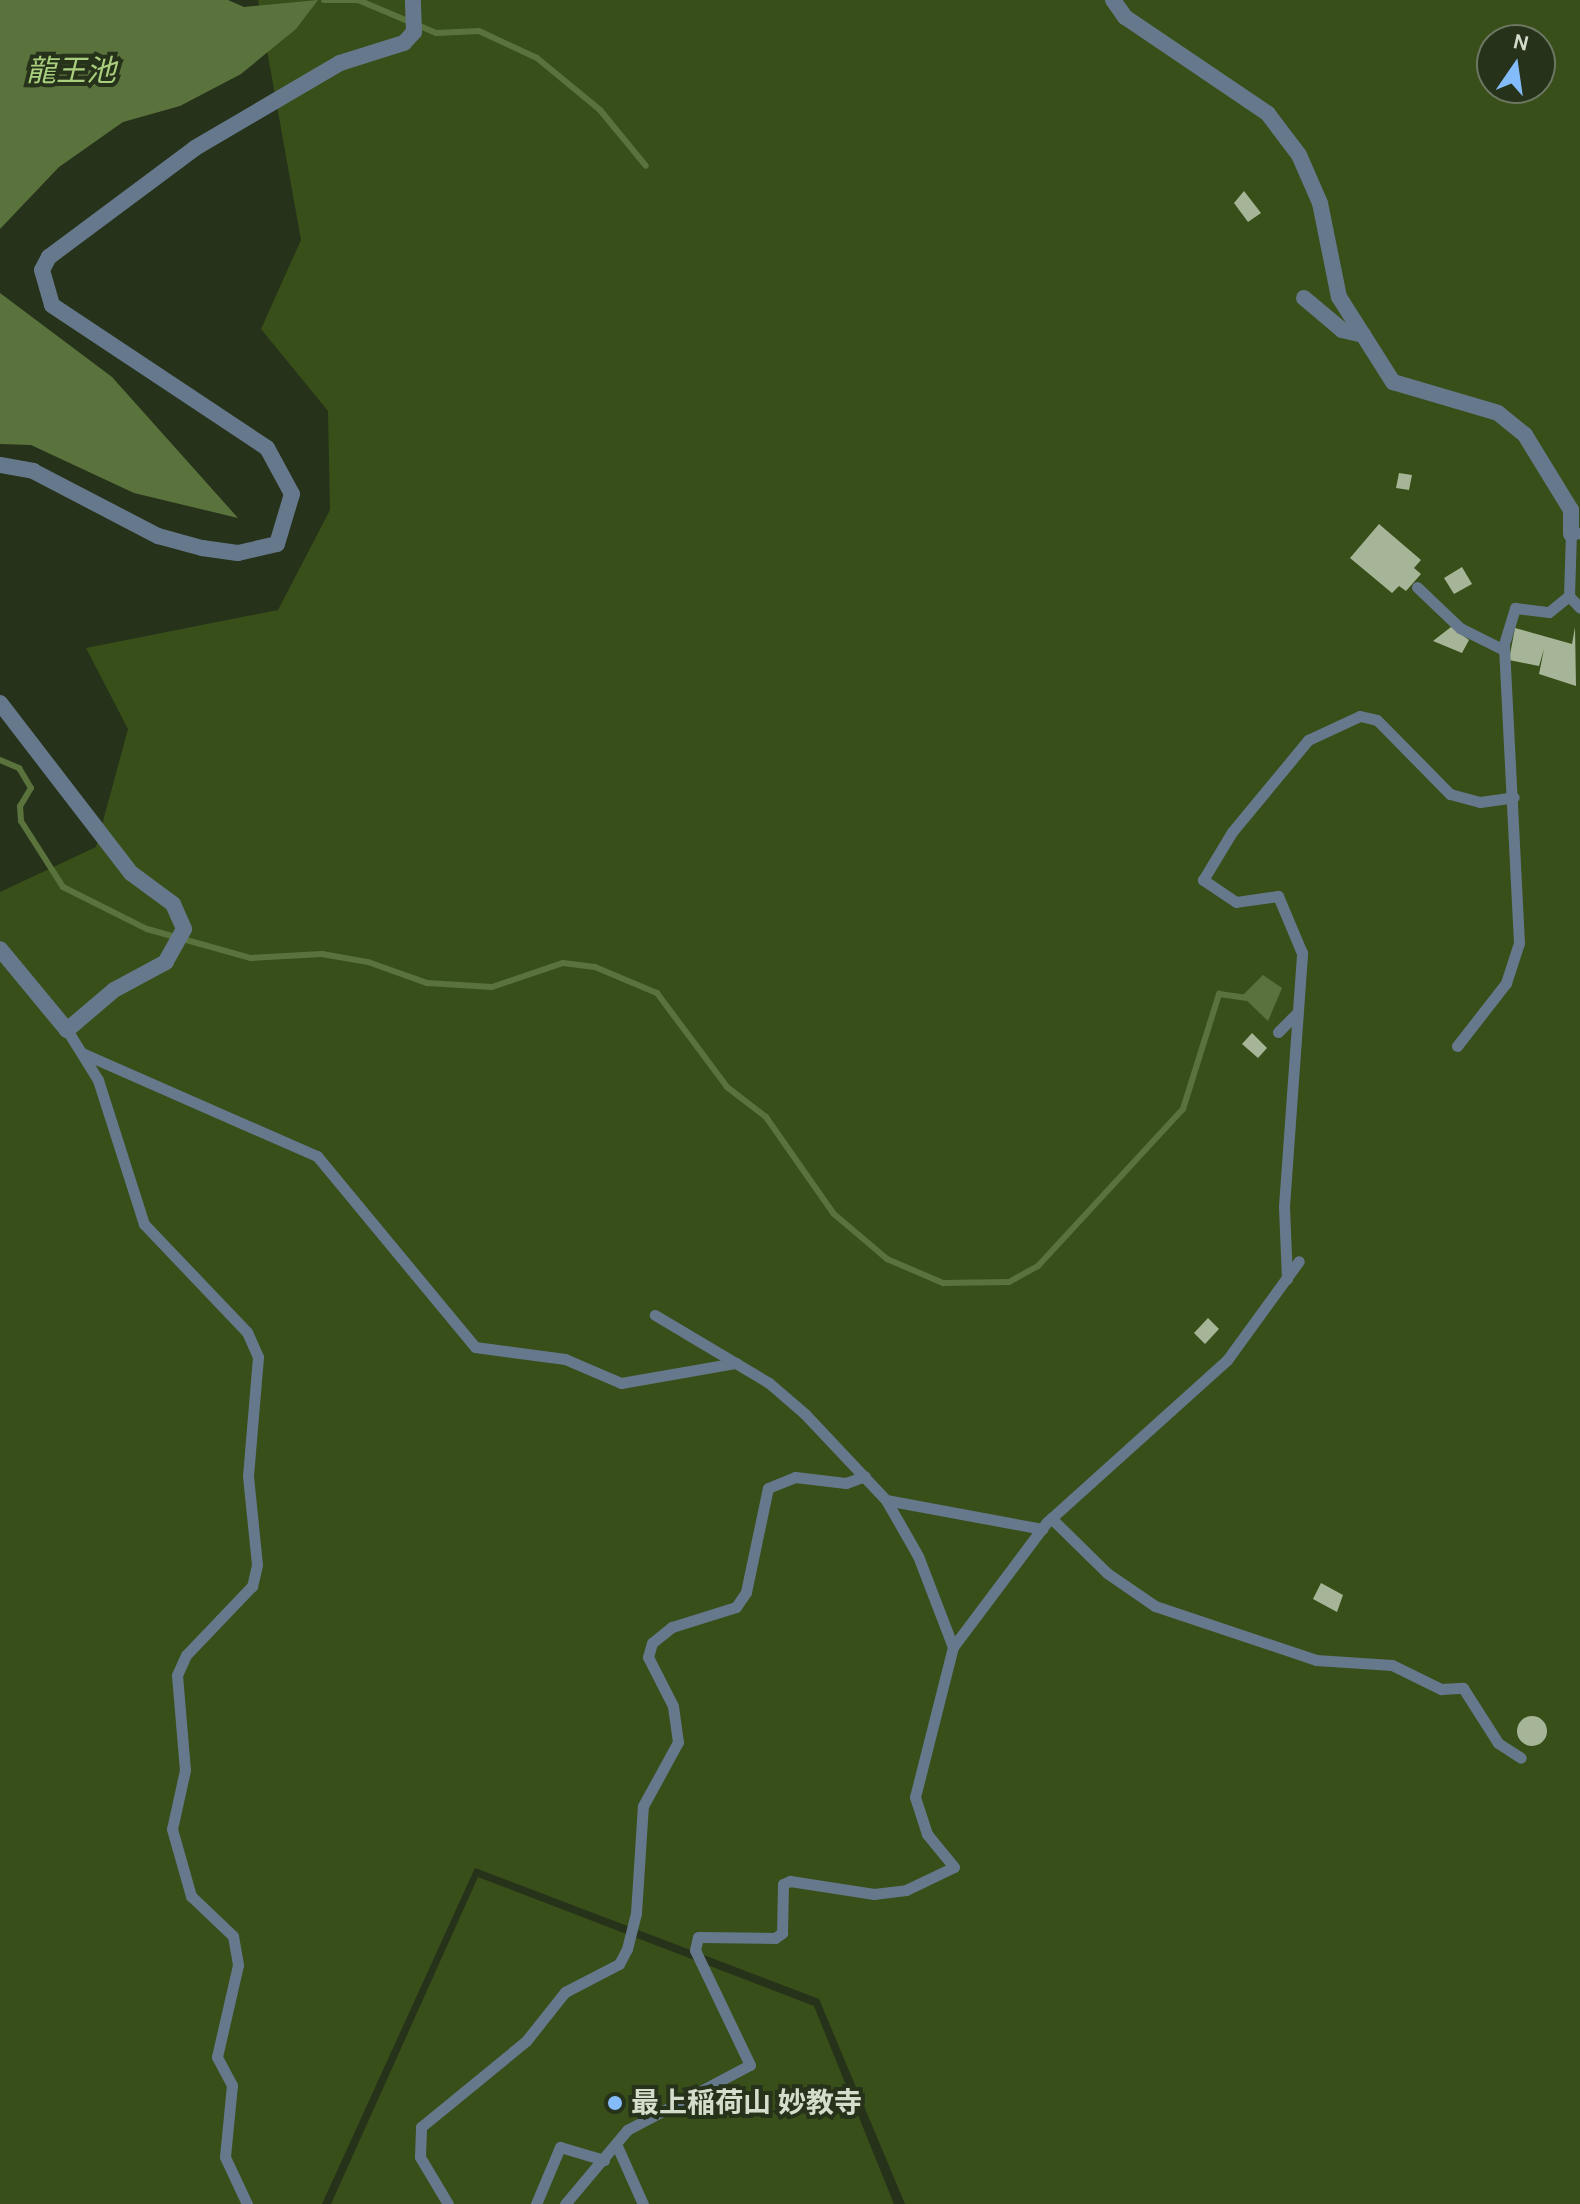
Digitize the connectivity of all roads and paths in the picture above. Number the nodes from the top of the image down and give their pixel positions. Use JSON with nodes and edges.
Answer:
{"nodes":[{"id":1,"x":413,"y":0,"type":"edge"},
{"id":2,"x":1113,"y":0,"type":"edge"},
{"id":3,"x":1304,"y":298,"type":"dead end"},
{"id":4,"x":1363,"y":335,"type":"junction"},
{"id":5,"x":0,"y":465,"type":"edge"},
{"id":6,"x":1576,"y":533,"type":"edge"},
{"id":7,"x":1417,"y":587,"type":"dead end"},
{"id":8,"x":1569,"y":596,"type":"junction"},
{"id":9,"x":1580,"y":608,"type":"edge"},
{"id":10,"x":1504,"y":650,"type":"junction"},
{"id":11,"x":0,"y":703,"type":"edge"},
{"id":12,"x":1514,"y":797,"type":"junction"},
{"id":13,"x":0,"y":949,"type":"edge"},
{"id":14,"x":1297,"y":1013,"type":"junction"},
{"id":15,"x":67,"y":1030,"type":"junction"},
{"id":16,"x":1278,"y":1032,"type":"dead end"},
{"id":17,"x":1457,"y":1046,"type":"dead end"},
{"id":18,"x":81,"y":1053,"type":"junction"},
{"id":19,"x":1299,"y":1261,"type":"dead end"},
{"id":20,"x":1287,"y":1279,"type":"junction"},
{"id":21,"x":655,"y":1315,"type":"dead end"},
{"id":22,"x":736,"y":1363,"type":"junction"},
{"id":23,"x":865,"y":1476,"type":"junction"},
{"id":24,"x":886,"y":1500,"type":"junction"},
{"id":25,"x":1051,"y":1518,"type":"junction"},
{"id":26,"x":1042,"y":1529,"type":"junction"},
{"id":27,"x":953,"y":1647,"type":"junction"},
{"id":28,"x":1521,"y":1758,"type":"dead end"},
{"id":29,"x":617,"y":2146,"type":"junction"},
{"id":30,"x":604,"y":2160,"type":"junction"},
{"id":31,"x":247,"y":2204,"type":"edge"},
{"id":32,"x":448,"y":2204,"type":"edge"},
{"id":33,"x":536,"y":2204,"type":"edge"},
{"id":34,"x":565,"y":2204,"type":"edge"},
{"id":35,"x":643,"y":2204,"type":"edge"}],
"edges":[{"from":1,"to":5,"type":"street"},
{"from":2,"to":4,"type":"street"},
{"from":3,"to":4,"type":"street"},
{"from":4,"to":6,"type":"street"},
{"from":6,"to":8,"type":"lane"},
{"from":7,"to":10,"type":"lane"},
{"from":8,"to":9,"type":"lane"},
{"from":8,"to":10,"type":"lane"},
{"from":10,"to":12,"type":"lane"},
{"from":11,"to":15,"type":"street"},
{"from":12,"to":14,"type":"lane"},
{"from":12,"to":17,"type":"lane"},
{"from":13,"to":15,"type":"street"},
{"from":14,"to":16,"type":"lane"},
{"from":14,"to":20,"type":"lane"},
{"from":15,"to":18,"type":"lane"},
{"from":18,"to":22,"type":"lane"},
{"from":18,"to":31,"type":"lane"},
{"from":19,"to":20,"type":"lane"},
{"from":20,"to":25,"type":"lane"},
{"from":21,"to":22,"type":"lane"},
{"from":22,"to":23,"type":"lane"},
{"from":23,"to":24,"type":"lane"},
{"from":23,"to":32,"type":"lane"},
{"from":24,"to":26,"type":"lane"},
{"from":24,"to":27,"type":"lane"},
{"from":25,"to":26,"type":"lane"},
{"from":25,"to":28,"type":"lane"},
{"from":26,"to":27,"type":"lane"},
{"from":27,"to":29,"type":"lane"},
{"from":29,"to":30,"type":"lane"},
{"from":29,"to":35,"type":"lane"},
{"from":30,"to":33,"type":"lane"},
{"from":30,"to":34,"type":"lane"}]}
